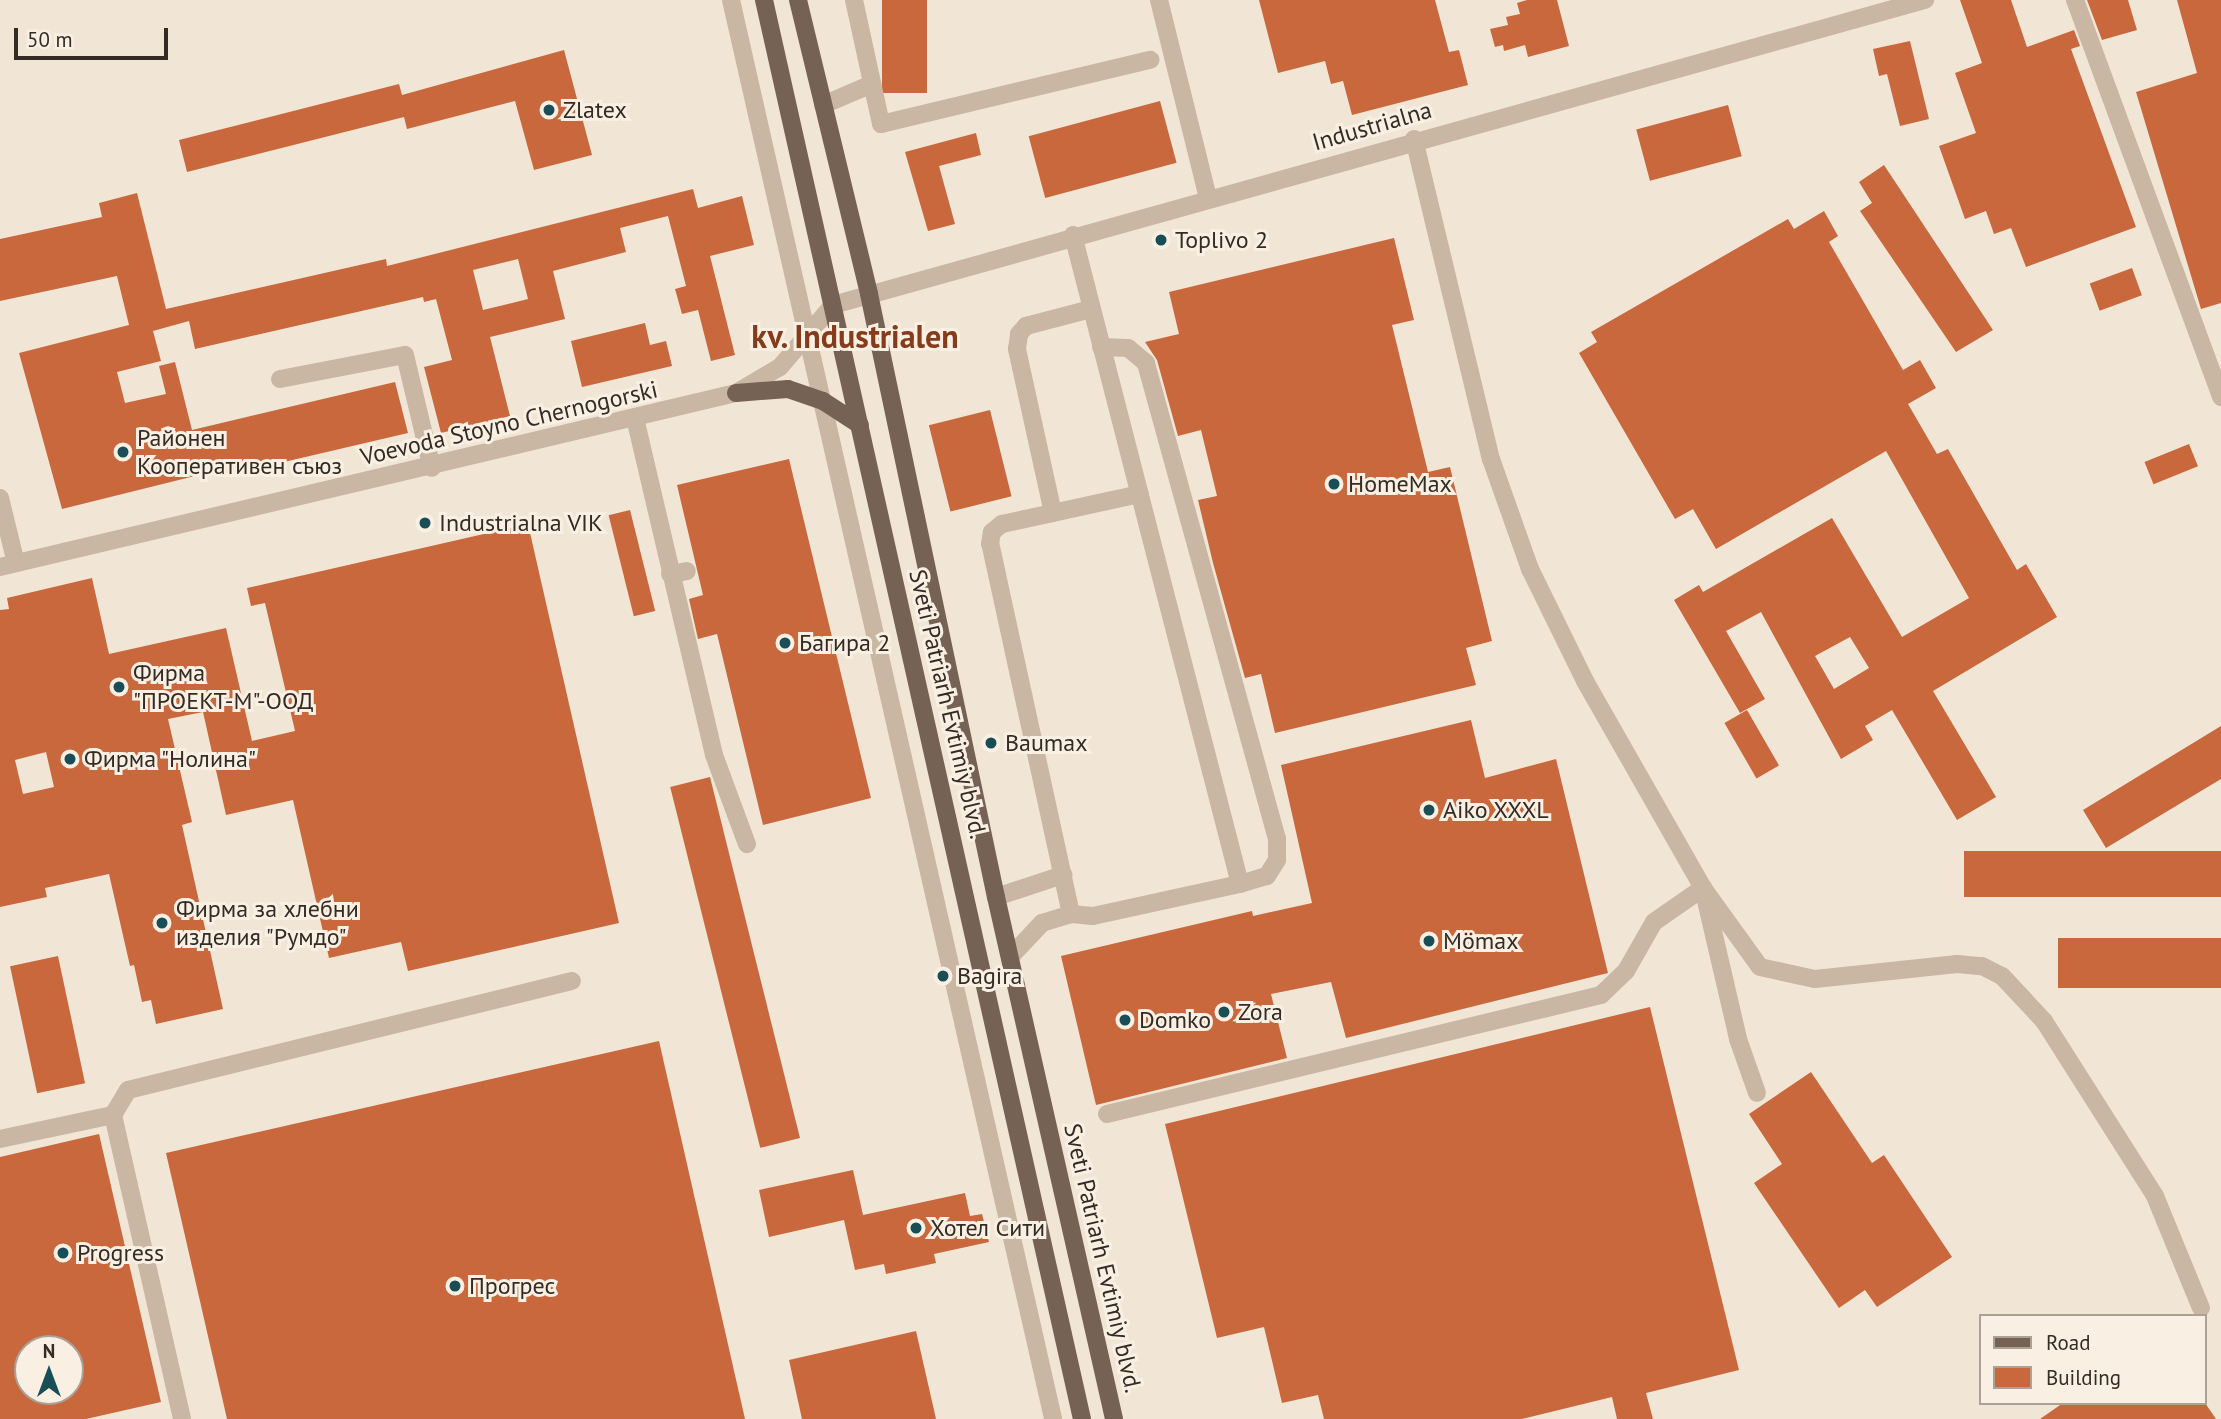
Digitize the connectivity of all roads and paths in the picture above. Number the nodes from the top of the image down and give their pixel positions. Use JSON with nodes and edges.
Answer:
{"nodes":[{"id":1,"x":731,"y":0,"type":"edge"},
{"id":2,"x":764,"y":0,"type":"edge"},
{"id":3,"x":798,"y":0,"type":"edge"},
{"id":4,"x":854,"y":0,"type":"edge"},
{"id":5,"x":1159,"y":0,"type":"edge"},
{"id":6,"x":1925,"y":0,"type":"edge"},
{"id":7,"x":2075,"y":0,"type":"edge"},
{"id":8,"x":1150,"y":60,"type":"dead end"},
{"id":9,"x":872,"y":84,"type":"junction"},
{"id":10,"x":824,"y":105,"type":"junction"},
{"id":11,"x":1414,"y":139,"type":"junction"},
{"id":12,"x":1209,"y":198,"type":"junction"},
{"id":13,"x":1073,"y":235,"type":"junction"},
{"id":14,"x":869,"y":294,"type":"junction"},
{"id":15,"x":833,"y":305,"type":"junction"},
{"id":16,"x":1091,"y":309,"type":"junction"},
{"id":17,"x":806,"y":332,"type":"junction"},
{"id":18,"x":1101,"y":347,"type":"junction"},
{"id":19,"x":280,"y":379,"type":"dead end"},
{"id":20,"x":736,"y":393,"type":"junction"},
{"id":21,"x":2221,"y":397,"type":"edge"},
{"id":22,"x":823,"y":401,"type":"junction"},
{"id":23,"x":635,"y":418,"type":"junction"},
{"id":24,"x":860,"y":425,"type":"junction"},
{"id":25,"x":432,"y":468,"type":"junction"},
{"id":26,"x":1140,"y":494,"type":"junction"},
{"id":27,"x":0,"y":498,"type":"edge"},
{"id":28,"x":1053,"y":513,"type":"junction"},
{"id":29,"x":8,"y":565,"type":"edge"},
{"id":30,"x":747,"y":844,"type":"dead end"},
{"id":31,"x":1063,"y":875,"type":"junction"},
{"id":32,"x":1240,"y":884,"type":"junction"},
{"id":33,"x":1703,"y":888,"type":"junction"},
{"id":34,"x":996,"y":897,"type":"junction"},
{"id":35,"x":1071,"y":914,"type":"junction"},
{"id":36,"x":1010,"y":957,"type":"junction"},
{"id":37,"x":572,"y":981,"type":"dead end"},
{"id":38,"x":1757,"y":1093,"type":"dead end"},
{"id":39,"x":1107,"y":1114,"type":"dead end"},
{"id":40,"x":113,"y":1115,"type":"junction"},
{"id":41,"x":0,"y":1139,"type":"edge"},
{"id":42,"x":2201,"y":1308,"type":"dead end"},
{"id":43,"x":182,"y":1419,"type":"edge"},
{"id":44,"x":1053,"y":1419,"type":"edge"},
{"id":45,"x":1082,"y":1419,"type":"edge"},
{"id":46,"x":1114,"y":1419,"type":"edge"}],
"edges":[{"from":1,"to":17,"type":"street"},
{"from":2,"to":15,"type":"main road","name":"Sveti Patriarh Evtimiy blvd."},
{"from":3,"to":10,"type":"main road","name":"Sveti Patriarh Evtimiy blvd."},
{"from":4,"to":9,"type":"street"},
{"from":5,"to":12,"type":"street"},
{"from":6,"to":11,"type":"street","name":"Industrialna"},
{"from":7,"to":21,"type":"street"},
{"from":8,"to":9,"type":"street"},
{"from":9,"to":10,"type":"street"},
{"from":10,"to":14,"type":"main road","name":"Sveti Patriarh Evtimiy blvd."},
{"from":11,"to":12,"type":"street","name":"Industrialna"},
{"from":11,"to":33,"type":"street"},
{"from":12,"to":13,"type":"street","name":"Industrialna"},
{"from":13,"to":14,"type":"street","name":"Industrialna"},
{"from":13,"to":16,"type":"street"},
{"from":14,"to":15,"type":"street","name":"Industrialna"},
{"from":14,"to":34,"type":"main road","name":"Sveti Patriarh Evtimiy blvd."},
{"from":15,"to":17,"type":"street","name":"Voevoda Stoyno Chernogorski"},
{"from":15,"to":24,"type":"main road","name":"Sveti Patriarh Evtimiy blvd."},
{"from":16,"to":18,"type":"street"},
{"from":16,"to":28,"type":"street"},
{"from":17,"to":20,"type":"street","name":"Voevoda Stoyno Chernogorski"},
{"from":17,"to":22,"type":"street"},
{"from":18,"to":26,"type":"street"},
{"from":18,"to":32,"type":"street"},
{"from":19,"to":25,"type":"street"},
{"from":20,"to":22,"type":"main road"},
{"from":20,"to":23,"type":"street","name":"Voevoda Stoyno Chernogorski"},
{"from":22,"to":24,"type":"main road"},
{"from":22,"to":44,"type":"street"},
{"from":23,"to":25,"type":"street","name":"Voevoda Stoyno Chernogorski"},
{"from":23,"to":30,"type":"street"},
{"from":24,"to":45,"type":"main road","name":"Sveti Patriarh Evtimiy blvd."},
{"from":25,"to":29,"type":"street","name":"Voevoda Stoyno Chernogorski"},
{"from":26,"to":28,"type":"street"},
{"from":26,"to":32,"type":"street"},
{"from":27,"to":29,"type":"street"},
{"from":28,"to":31,"type":"street"},
{"from":31,"to":34,"type":"street"},
{"from":31,"to":35,"type":"street"},
{"from":32,"to":35,"type":"street"},
{"from":33,"to":38,"type":"street"},
{"from":33,"to":39,"type":"street"},
{"from":33,"to":42,"type":"street"},
{"from":34,"to":36,"type":"main road","name":"Sveti Patriarh Evtimiy blvd."},
{"from":35,"to":36,"type":"street"},
{"from":36,"to":46,"type":"main road","name":"Sveti Patriarh Evtimiy blvd."},
{"from":37,"to":40,"type":"street"},
{"from":40,"to":41,"type":"street"},
{"from":40,"to":43,"type":"street"}]}
